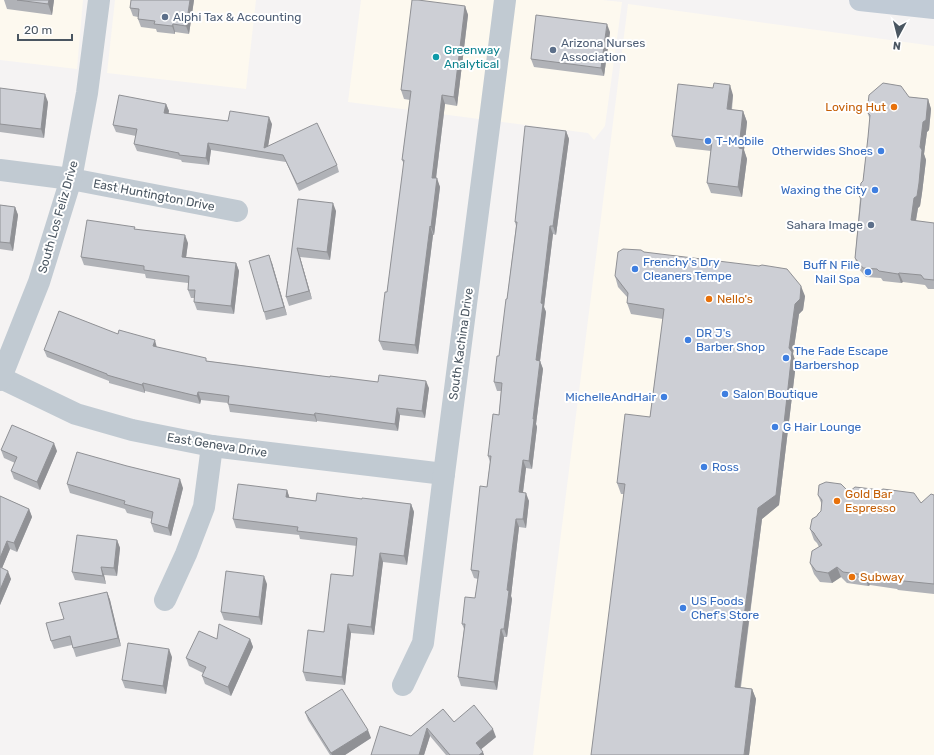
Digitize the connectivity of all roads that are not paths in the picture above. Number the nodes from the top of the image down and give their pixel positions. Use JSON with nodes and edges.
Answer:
{"nodes":[{"id":1,"x":99,"y":0,"type":"edge"},
{"id":2,"x":505,"y":0,"type":"edge"},
{"id":3,"x":860,"y":0,"type":"edge"},
{"id":4,"x":934,"y":8,"type":"edge"},
{"id":5,"x":0,"y":170,"type":"edge"},
{"id":6,"x":71,"y":179,"type":"junction"},
{"id":7,"x":236,"y":211,"type":"dead end"},
{"id":8,"x":0,"y":379,"type":"edge"},
{"id":9,"x":212,"y":446,"type":"junction"},
{"id":10,"x":444,"y":474,"type":"junction"},
{"id":11,"x":165,"y":600,"type":"dead end"},
{"id":12,"x":403,"y":685,"type":"dead end"}],
"edges":[{"from":1,"to":6,"type":"street","name":"South Los Feliz Drive"},
{"from":2,"to":10,"type":"street","name":"South Kachina Drive"},
{"from":3,"to":4,"type":"main road"},
{"from":5,"to":6,"type":"street","name":"East Huntington Drive"},
{"from":6,"to":7,"type":"street","name":"East Huntington Drive"},
{"from":6,"to":8,"type":"street","name":"South Los Feliz Drive"},
{"from":8,"to":9,"type":"street","name":"East Geneva Drive"},
{"from":9,"to":10,"type":"street","name":"East Geneva Drive"},
{"from":9,"to":11,"type":"street"},
{"from":10,"to":12,"type":"street","name":"South Kachina Drive"}]}
